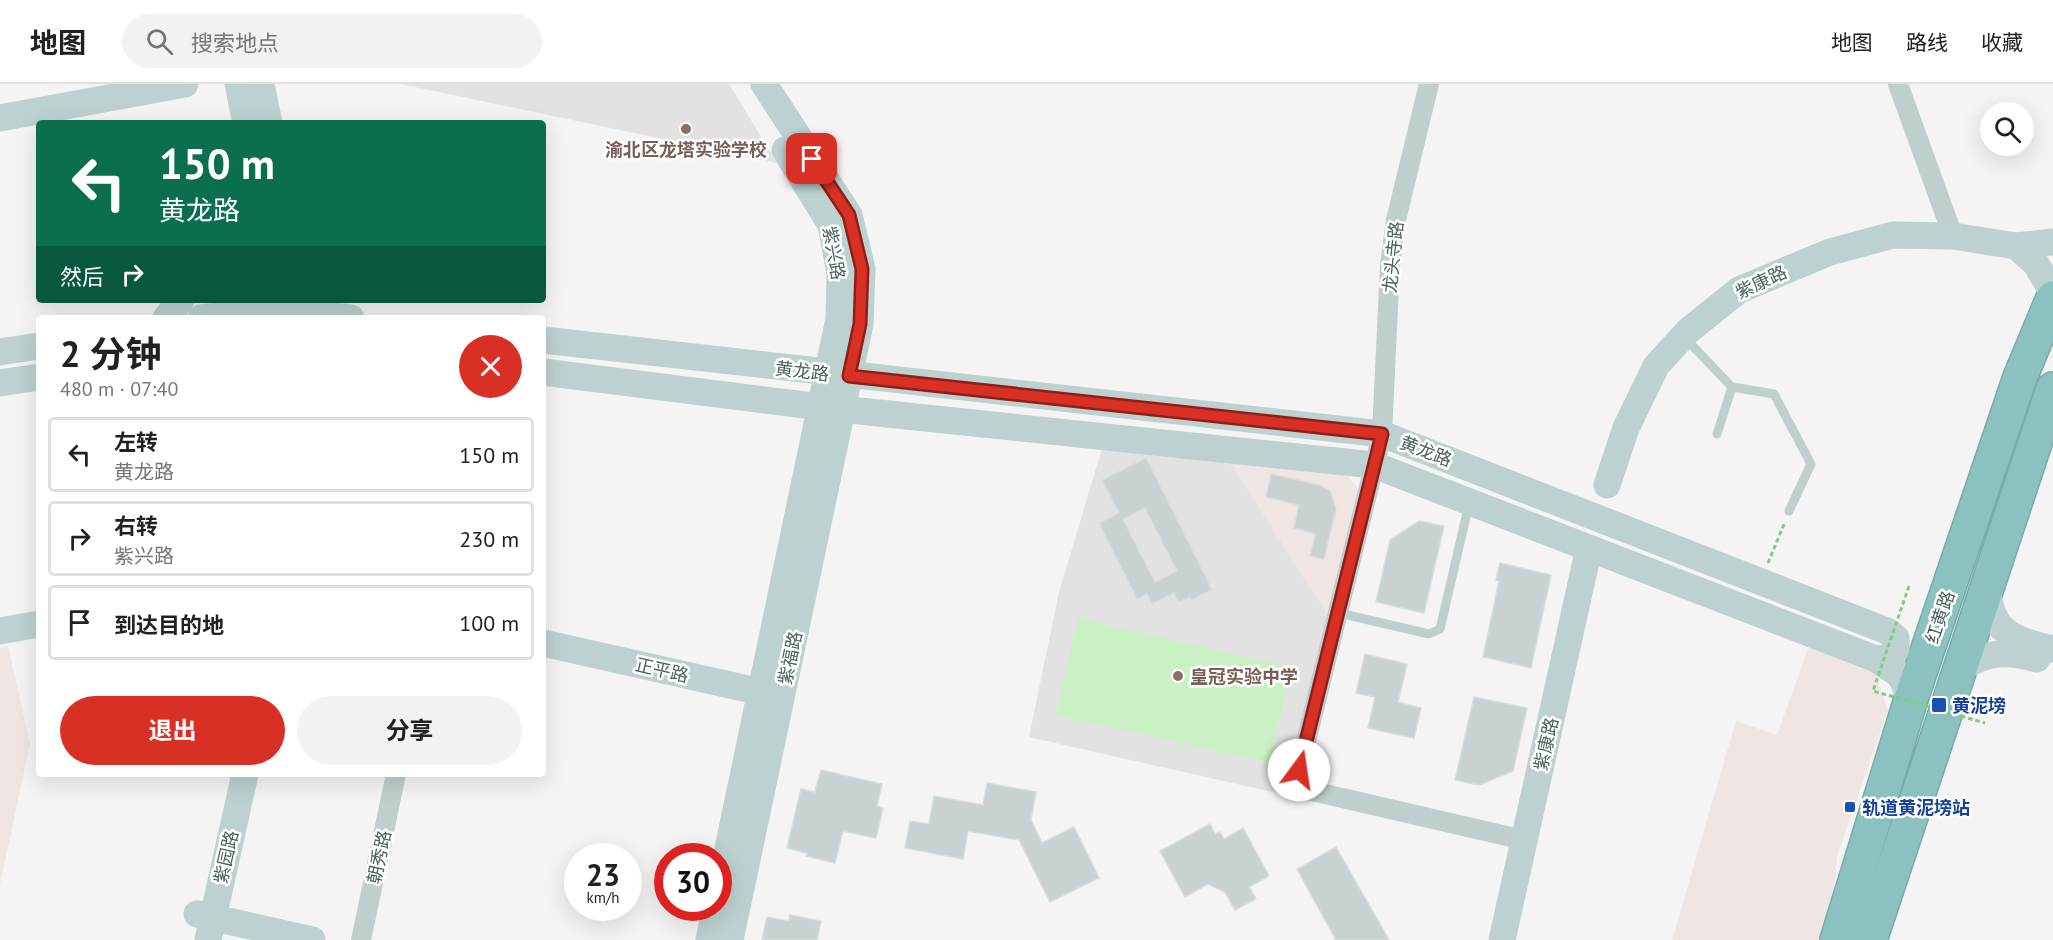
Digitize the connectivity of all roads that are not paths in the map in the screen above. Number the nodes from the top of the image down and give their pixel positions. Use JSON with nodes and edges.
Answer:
{"nodes":[{"id":1,"x":186,"y":84,"type":"edge"},
{"id":2,"x":238,"y":84,"type":"edge"},
{"id":3,"x":261,"y":84,"type":"edge"},
{"id":4,"x":743,"y":84,"type":"edge"},
{"id":5,"x":764,"y":84,"type":"edge"},
{"id":6,"x":1429,"y":84,"type":"edge"},
{"id":7,"x":1898,"y":84,"type":"edge"},
{"id":8,"x":0,"y":118,"type":"edge"},
{"id":9,"x":245,"y":120,"type":"edge"},
{"id":10,"x":268,"y":120,"type":"edge"},
{"id":11,"x":1953,"y":236,"type":"junction"},
{"id":12,"x":2053,"y":242,"type":"edge"},
{"id":13,"x":2016,"y":246,"type":"junction"},
{"id":14,"x":2053,"y":293,"type":"edge"},
{"id":15,"x":2053,"y":298,"type":"edge"},
{"id":16,"x":178,"y":303,"type":"edge"},
{"id":17,"x":345,"y":303,"type":"edge"},
{"id":18,"x":260,"y":309,"type":"edge"},
{"id":19,"x":168,"y":315,"type":"edge"},
{"id":20,"x":221,"y":315,"type":"edge"},
{"id":21,"x":321,"y":315,"type":"edge"},
{"id":22,"x":357,"y":315,"type":"edge"},
{"id":23,"x":1683,"y":336,"type":"junction"},
{"id":24,"x":546,"y":340,"type":"edge"},
{"id":25,"x":36,"y":346,"type":"edge"},
{"id":26,"x":0,"y":352,"type":"edge"},
{"id":27,"x":546,"y":372,"type":"edge"},
{"id":28,"x":838,"y":375,"type":"junction"},
{"id":29,"x":36,"y":377,"type":"edge"},
{"id":30,"x":0,"y":383,"type":"edge"},
{"id":31,"x":1732,"y":387,"type":"junction"},
{"id":32,"x":2053,"y":389,"type":"edge"},
{"id":33,"x":784,"y":402,"type":"junction"},
{"id":34,"x":831,"y":408,"type":"junction"},
{"id":35,"x":1382,"y":434,"type":"junction"},
{"id":36,"x":1717,"y":434,"type":"dead end"},
{"id":37,"x":813,"y":443,"type":"junction"},
{"id":38,"x":1374,"y":465,"type":"junction"},
{"id":39,"x":1607,"y":485,"type":"junction"},
{"id":40,"x":1470,"y":502,"type":"junction"},
{"id":41,"x":1570,"y":507,"type":"junction"},
{"id":42,"x":1789,"y":511,"type":"road end"},
{"id":43,"x":1623,"y":527,"type":"junction"},
{"id":44,"x":1589,"y":548,"type":"junction"},
{"id":45,"x":1987,"y":585,"type":"junction"},
{"id":46,"x":1943,"y":609,"type":"junction"},
{"id":47,"x":1339,"y":614,"type":"junction"},
{"id":48,"x":36,"y":625,"type":"edge"},
{"id":49,"x":0,"y":631,"type":"edge"},
{"id":50,"x":1887,"y":631,"type":"junction"},
{"id":51,"x":546,"y":644,"type":"edge"},
{"id":52,"x":2053,"y":649,"type":"edge"},
{"id":53,"x":1876,"y":659,"type":"junction"},
{"id":54,"x":2053,"y":663,"type":"edge"},
{"id":55,"x":1962,"y":668,"type":"junction"},
{"id":56,"x":771,"y":695,"type":"junction"},
{"id":57,"x":1911,"y":699,"type":"junction"},
{"id":58,"x":225,"y":777,"type":"edge"},
{"id":59,"x":244,"y":777,"type":"edge"},
{"id":60,"x":395,"y":777,"type":"edge"},
{"id":61,"x":1524,"y":840,"type":"junction"},
{"id":62,"x":732,"y":843,"type":"edge"},
{"id":63,"x":713,"y":921,"type":"edge"},
{"id":64,"x":206,"y":924,"type":"edge"},
{"id":65,"x":190,"y":940,"type":"edge"},
{"id":66,"x":312,"y":940,"type":"edge"},
{"id":67,"x":361,"y":940,"type":"edge"},
{"id":68,"x":709,"y":940,"type":"edge"},
{"id":69,"x":730,"y":940,"type":"edge"},
{"id":70,"x":1502,"y":940,"type":"edge"},
{"id":71,"x":1837,"y":940,"type":"edge"},
{"id":72,"x":1870,"y":940,"type":"edge"}],
"edges":[{"from":1,"to":8,"type":"main road"},
{"from":2,"to":9,"type":"main road"},
{"from":3,"to":10,"type":"main road"},
{"from":4,"to":28,"type":"main road","name":"紫兴路"},
{"from":5,"to":28,"type":"main road","name":"紫兴路"},
{"from":6,"to":35,"type":"street","name":"龙头寺路"},
{"from":7,"to":11,"type":"street"},
{"from":11,"to":13,"type":"main road","name":"紫康路"},
{"from":11,"to":23,"type":"main road","name":"紫康路"},
{"from":12,"to":13,"type":"main road","name":"紫康路"},
{"from":13,"to":14,"type":"main road"},
{"from":15,"to":46,"type":"highway","name":"红黄路"},
{"from":16,"to":19,"type":"main road"},
{"from":17,"to":22,"type":"main road"},
{"from":18,"to":20,"type":"main road"},
{"from":18,"to":21,"type":"main road"},
{"from":23,"to":31,"type":"lane"},
{"from":23,"to":39,"type":"main road","name":"紫康路"},
{"from":24,"to":28,"type":"main road","name":"黄龙路"},
{"from":25,"to":26,"type":"main road"},
{"from":27,"to":33,"type":"main road","name":"黄龙路"},
{"from":28,"to":34,"type":"main road","name":"紫福路"},
{"from":28,"to":35,"type":"main road","name":"黄龙路"},
{"from":29,"to":30,"type":"main road"},
{"from":31,"to":36,"type":"lane"},
{"from":31,"to":42,"type":"lane"},
{"from":32,"to":45,"type":"highway","name":"红黄路"},
{"from":33,"to":34,"type":"main road","name":"黄龙路"},
{"from":33,"to":37,"type":"main road"},
{"from":34,"to":37,"type":"main road","name":"紫福路"},
{"from":34,"to":38,"type":"main road","name":"黄龙路"},
{"from":34,"to":56,"type":"main road","name":"紫福路"},
{"from":35,"to":38,"type":"street","name":"龙头寺路"},
{"from":35,"to":41,"type":"main road","name":"黄龙路"},
{"from":37,"to":56,"type":"main road","name":"紫福路"},
{"from":38,"to":40,"type":"main road","name":"黄龙路"},
{"from":38,"to":47,"type":"street","name":"龙头寺路"},
{"from":39,"to":41,"type":"main road"},
{"from":39,"to":43,"type":"main road"},
{"from":40,"to":44,"type":"main road","name":"黄龙路"},
{"from":40,"to":47,"type":"lane"},
{"from":41,"to":43,"type":"main road","name":"黄龙路"},
{"from":43,"to":50,"type":"main road","name":"黄龙路"},
{"from":44,"to":53,"type":"main road","name":"黄龙路"},
{"from":44,"to":61,"type":"main road","name":"紫康路"},
{"from":45,"to":52,"type":"main road"},
{"from":45,"to":55,"type":"highway","name":"红黄路"},
{"from":46,"to":50,"type":"main road"},
{"from":46,"to":57,"type":"highway","name":"红黄路"},
{"from":47,"to":61,"type":"street","name":"龙头寺路"},
{"from":48,"to":49,"type":"main road"},
{"from":50,"to":53,"type":"main road"},
{"from":51,"to":56,"type":"main road","name":"正平路"},
{"from":53,"to":57,"type":"main road","name":"黄龙路"},
{"from":54,"to":55,"type":"main road"},
{"from":55,"to":72,"type":"highway","name":"红黄路"},
{"from":56,"to":62,"type":"main road","name":"紫福路"},
{"from":56,"to":69,"type":"main road","name":"紫福路"},
{"from":57,"to":71,"type":"highway","name":"红黄路"},
{"from":58,"to":64,"type":"main road","name":"紫园路"},
{"from":59,"to":64,"type":"main road","name":"紫园路"},
{"from":60,"to":67,"type":"street","name":"朝秀路"},
{"from":61,"to":70,"type":"main road","name":"紫康路"},
{"from":63,"to":68,"type":"main road"},
{"from":64,"to":65,"type":"main road","name":"紫园路"},
{"from":64,"to":66,"type":"main road"}]}
